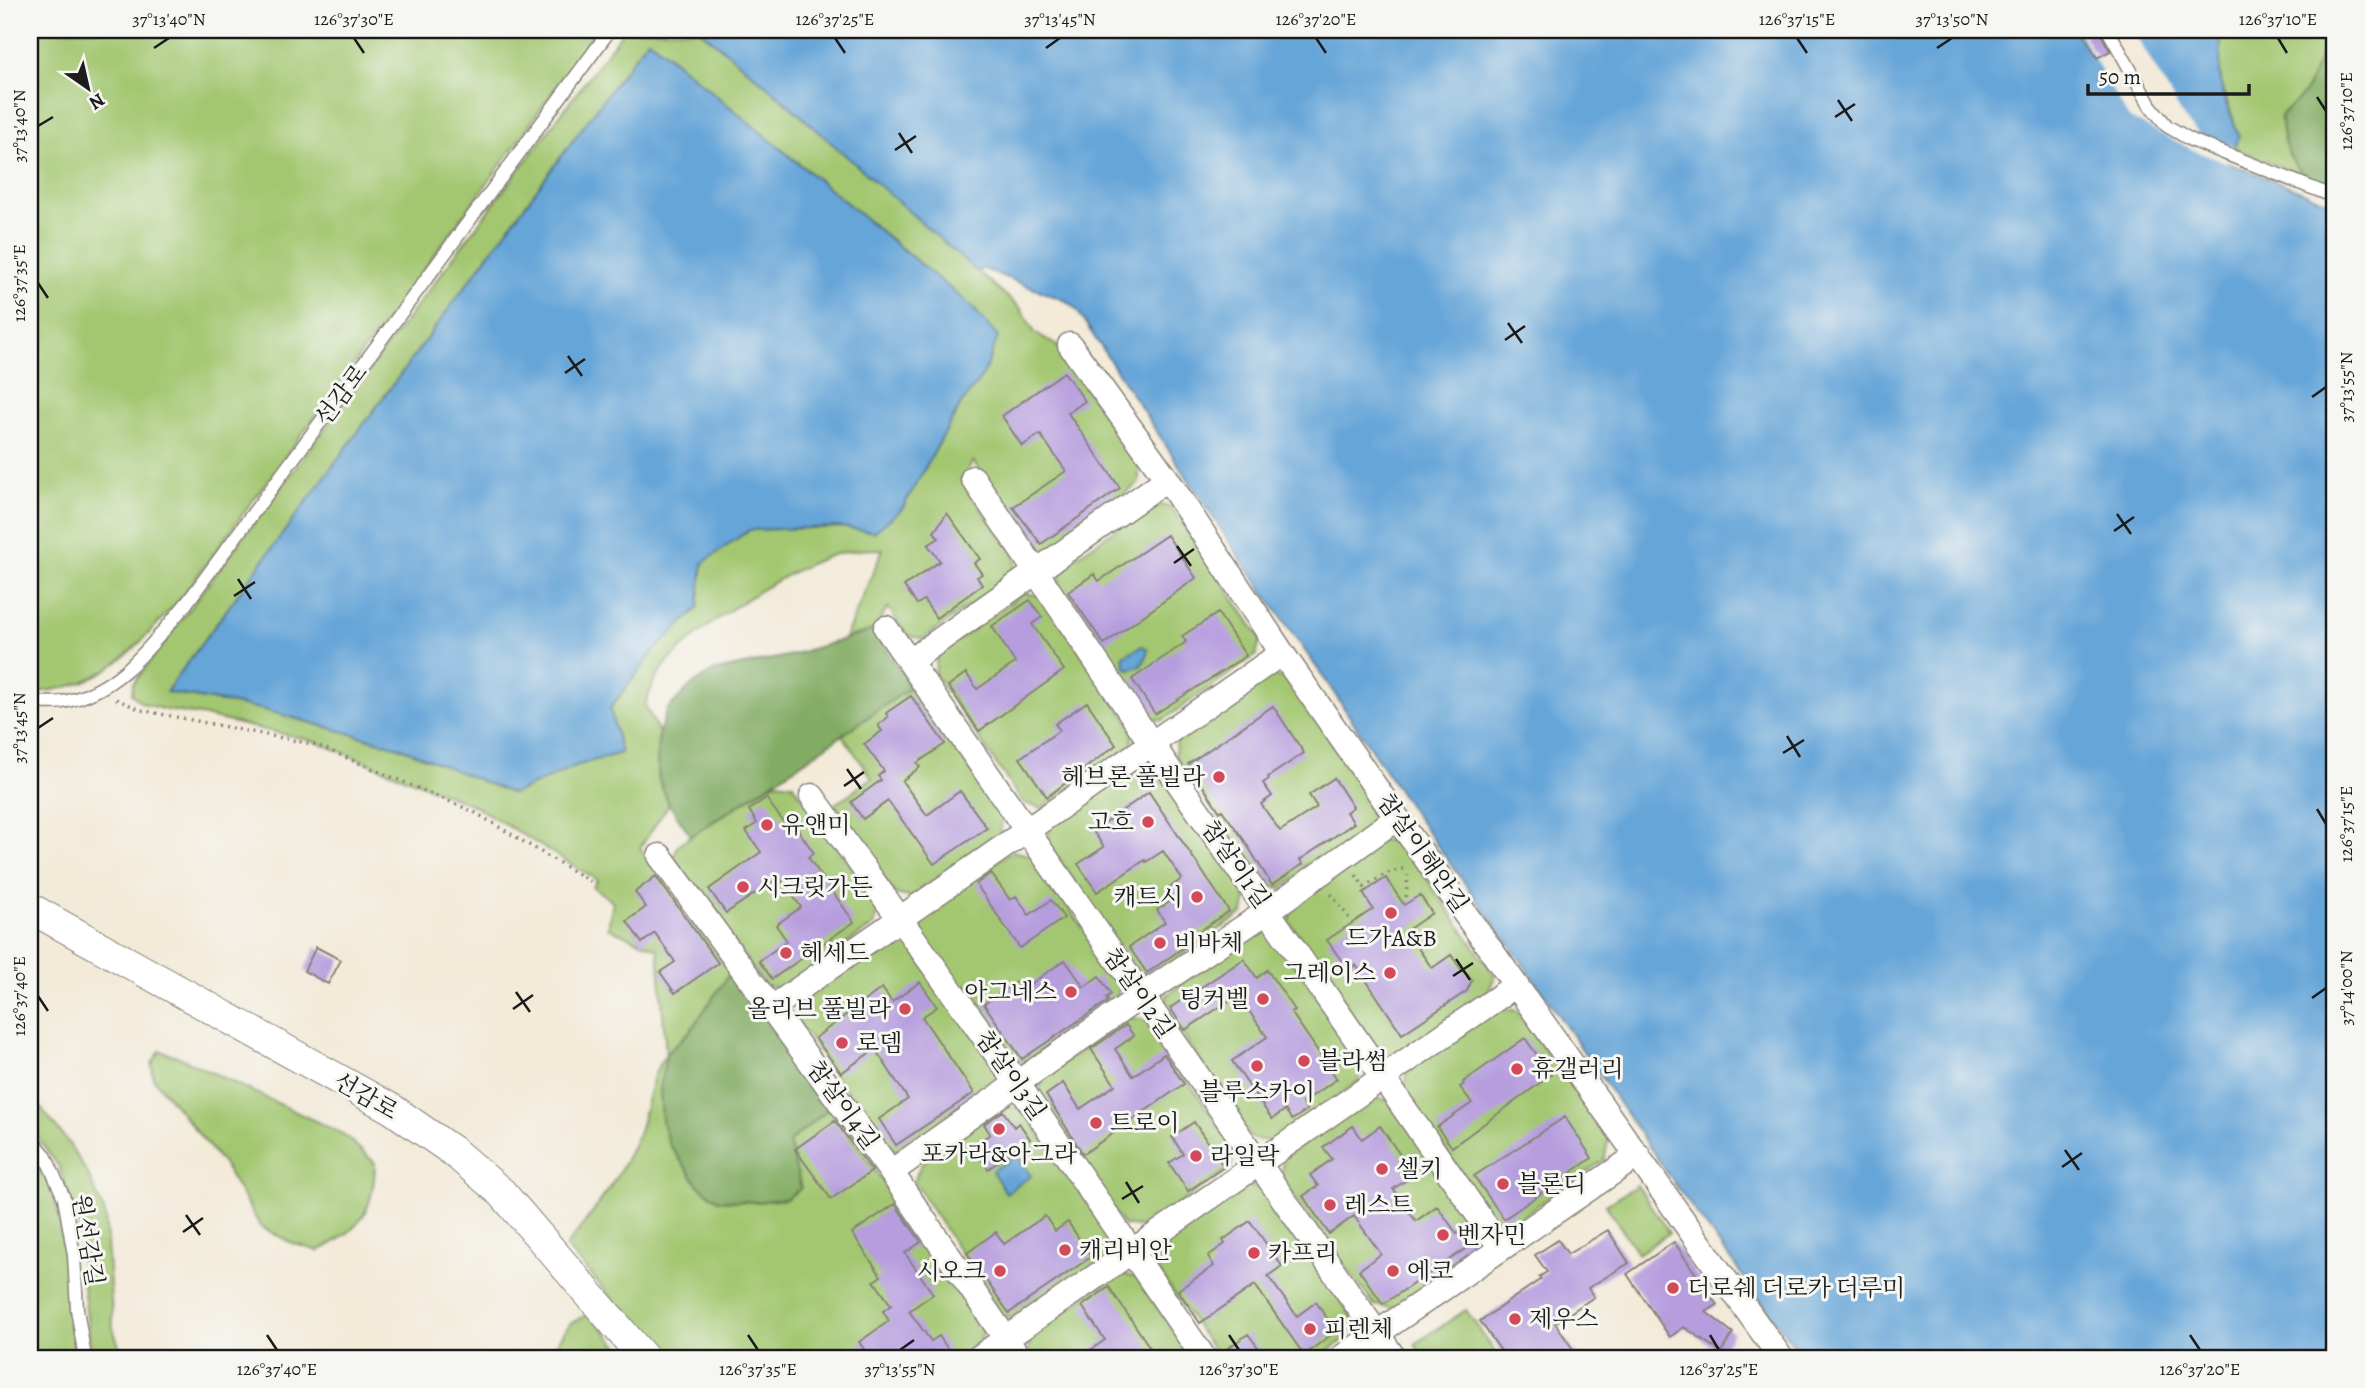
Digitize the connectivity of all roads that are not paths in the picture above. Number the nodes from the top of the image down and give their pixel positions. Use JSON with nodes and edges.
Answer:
{"nodes":[{"id":1,"x":610,"y":30,"type":"edge"},
{"id":2,"x":2108,"y":30,"type":"edge"},
{"id":3,"x":2335,"y":197,"type":"edge"},
{"id":4,"x":1070,"y":345,"type":"dead end"},
{"id":5,"x":974,"y":478,"type":"dead end"},
{"id":6,"x":1167,"y":479,"type":"junction"},
{"id":7,"x":1035,"y":572,"type":"junction"},
{"id":8,"x":886,"y":628,"type":"dead end"},
{"id":9,"x":1282,"y":653,"type":"junction"},
{"id":10,"x":910,"y":661,"type":"junction"},
{"id":11,"x":30,"y":702,"type":"edge"},
{"id":12,"x":1152,"y":743,"type":"junction"},
{"id":13,"x":812,"y":796,"type":"dead end"},
{"id":14,"x":1398,"y":818,"type":"junction"},
{"id":15,"x":1027,"y":830,"type":"junction"},
{"id":16,"x":660,"y":856,"type":"dead end"},
{"id":17,"x":30,"y":908,"type":"edge"},
{"id":18,"x":1268,"y":911,"type":"junction"},
{"id":19,"x":899,"y":918,"type":"junction"},
{"id":20,"x":1516,"y":985,"type":"junction"},
{"id":21,"x":1141,"y":996,"type":"junction"},
{"id":22,"x":773,"y":1007,"type":"junction"},
{"id":23,"x":1384,"y":1077,"type":"junction"},
{"id":24,"x":1018,"y":1084,"type":"junction"},
{"id":25,"x":30,"y":1137,"type":"edge"},
{"id":26,"x":1638,"y":1155,"type":"junction"},
{"id":27,"x":1257,"y":1163,"type":"junction"},
{"id":28,"x":891,"y":1172,"type":"junction"},
{"id":29,"x":1501,"y":1248,"type":"junction"},
{"id":30,"x":1131,"y":1251,"type":"junction"},
{"id":31,"x":1377,"y":1334,"type":"junction"},
{"id":32,"x":1013,"y":1348,"type":"edge"},
{"id":33,"x":85,"y":1358,"type":"edge"},
{"id":34,"x":644,"y":1358,"type":"edge"},
{"id":35,"x":978,"y":1358,"type":"edge"},
{"id":36,"x":1204,"y":1358,"type":"edge"},
{"id":37,"x":1341,"y":1358,"type":"edge"},
{"id":38,"x":1394,"y":1358,"type":"edge"},
{"id":39,"x":1781,"y":1358,"type":"edge"}],
"edges":[{"from":1,"to":11,"type":"lane","name":"선감로"},
{"from":2,"to":3,"type":"lane"},
{"from":4,"to":6,"type":"street","name":"참살이해안길"},
{"from":5,"to":7,"type":"street","name":"참살이1길"},
{"from":6,"to":7,"type":"street"},
{"from":6,"to":9,"type":"street","name":"참살이해안길"},
{"from":7,"to":10,"type":"street"},
{"from":7,"to":12,"type":"street","name":"참살이1길"},
{"from":8,"to":10,"type":"street","name":"참살이2길"},
{"from":9,"to":12,"type":"street"},
{"from":9,"to":14,"type":"street","name":"참살이해안길"},
{"from":10,"to":15,"type":"street","name":"참살이2길"},
{"from":12,"to":15,"type":"street"},
{"from":12,"to":18,"type":"street","name":"참살이1길"},
{"from":13,"to":19,"type":"street","name":"참살이3길"},
{"from":14,"to":18,"type":"street"},
{"from":14,"to":20,"type":"street","name":"참살이해안길"},
{"from":15,"to":19,"type":"street"},
{"from":15,"to":21,"type":"street","name":"참살이2길"},
{"from":16,"to":22,"type":"street","name":"참살이4길"},
{"from":17,"to":34,"type":"street","name":"선감로"},
{"from":18,"to":21,"type":"street"},
{"from":18,"to":23,"type":"street","name":"참살이1길"},
{"from":19,"to":22,"type":"street"},
{"from":19,"to":24,"type":"street","name":"참살이3길"},
{"from":20,"to":23,"type":"street"},
{"from":20,"to":26,"type":"street","name":"참살이해안길"},
{"from":21,"to":24,"type":"street"},
{"from":21,"to":27,"type":"street","name":"참살이2길"},
{"from":22,"to":28,"type":"street","name":"참살이4길"},
{"from":23,"to":27,"type":"street"},
{"from":23,"to":29,"type":"street","name":"참살이1길"},
{"from":24,"to":28,"type":"street"},
{"from":24,"to":30,"type":"street","name":"참살이3길"},
{"from":25,"to":33,"type":"lane","name":"원선감길"},
{"from":26,"to":29,"type":"street"},
{"from":26,"to":39,"type":"street","name":"참살이해안길"},
{"from":27,"to":30,"type":"street"},
{"from":27,"to":31,"type":"street","name":"참살이2길"},
{"from":28,"to":32,"type":"street","name":"참살이4길"},
{"from":29,"to":31,"type":"street"},
{"from":30,"to":32,"type":"street"},
{"from":30,"to":36,"type":"street","name":"참살이3길"},
{"from":31,"to":37,"type":"street"},
{"from":31,"to":38,"type":"street","name":"참살이2길"},
{"from":32,"to":35,"type":"street"}]}
